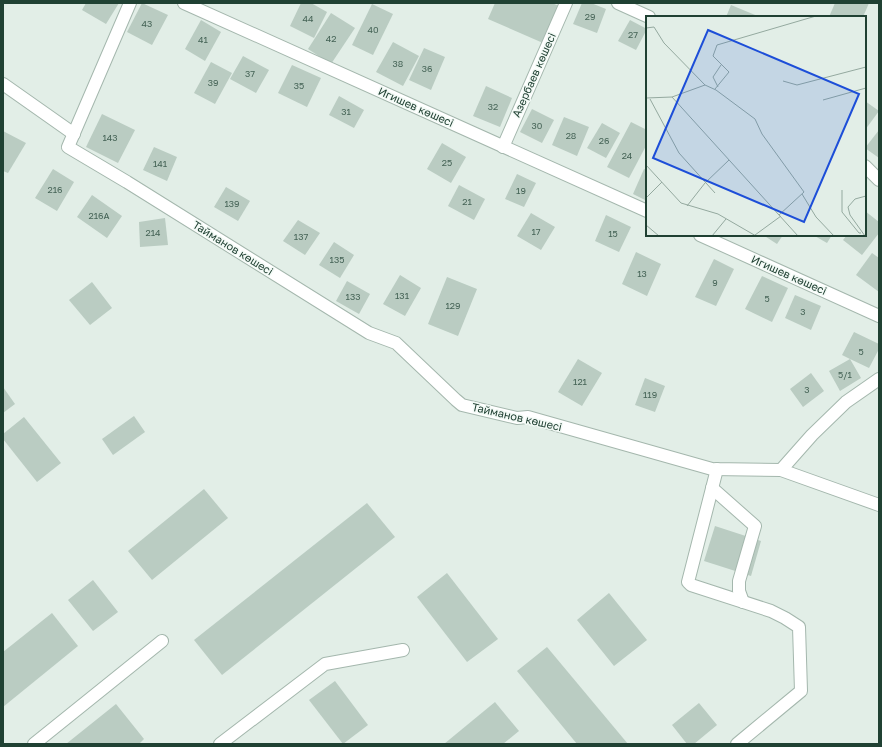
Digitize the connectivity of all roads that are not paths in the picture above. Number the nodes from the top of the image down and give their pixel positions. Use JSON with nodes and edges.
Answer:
{"nodes":[{"id":1,"x":130,"y":3,"type":"edge"},
{"id":2,"x":184,"y":3,"type":"edge"},
{"id":3,"x":566,"y":3,"type":"edge"},
{"id":4,"x":618,"y":3,"type":"edge"},
{"id":5,"x":647,"y":16,"type":"edge"},
{"id":6,"x":3,"y":84,"type":"edge"},
{"id":7,"x":74,"y":134,"type":"junction"},
{"id":8,"x":503,"y":146,"type":"junction"},
{"id":9,"x":866,"y":167,"type":"edge"},
{"id":10,"x":879,"y":180,"type":"edge"},
{"id":11,"x":646,"y":211,"type":"edge"},
{"id":12,"x":702,"y":236,"type":"edge"},
{"id":13,"x":879,"y":316,"type":"edge"},
{"id":14,"x":879,"y":379,"type":"edge"},
{"id":15,"x":717,"y":469,"type":"junction"},
{"id":16,"x":781,"y":470,"type":"junction"},
{"id":17,"x":712,"y":488,"type":"junction"},
{"id":18,"x":879,"y":505,"type":"edge"},
{"id":19,"x":743,"y":602,"type":"junction"},
{"id":20,"x":162,"y":641,"type":"dead end"},
{"id":21,"x":403,"y":650,"type":"dead end"},
{"id":22,"x":34,"y":744,"type":"edge"},
{"id":23,"x":220,"y":744,"type":"edge"},
{"id":24,"x":737,"y":744,"type":"edge"}],
"edges":[{"from":1,"to":7,"type":"street","name":"Тайманов көшесі"},
{"from":2,"to":8,"type":"street","name":"Игишев көшесі"},
{"from":3,"to":8,"type":"street","name":"Азербаев көшесі"},
{"from":4,"to":5,"type":"street"},
{"from":6,"to":7,"type":"street"},
{"from":7,"to":15,"type":"street","name":"Тайманов көшесі"},
{"from":8,"to":11,"type":"street","name":"Игишев көшесі"},
{"from":9,"to":10,"type":"street"},
{"from":12,"to":13,"type":"street","name":"Игишев көшесі"},
{"from":14,"to":16,"type":"street"},
{"from":15,"to":16,"type":"street","name":"Тайманов көшесі"},
{"from":15,"to":17,"type":"street"},
{"from":16,"to":18,"type":"street","name":"Тайманов көшесі"},
{"from":17,"to":19,"type":"street"},
{"from":17,"to":19,"type":"street"},
{"from":19,"to":24,"type":"street"},
{"from":20,"to":22,"type":"street"},
{"from":21,"to":23,"type":"street"}]}
